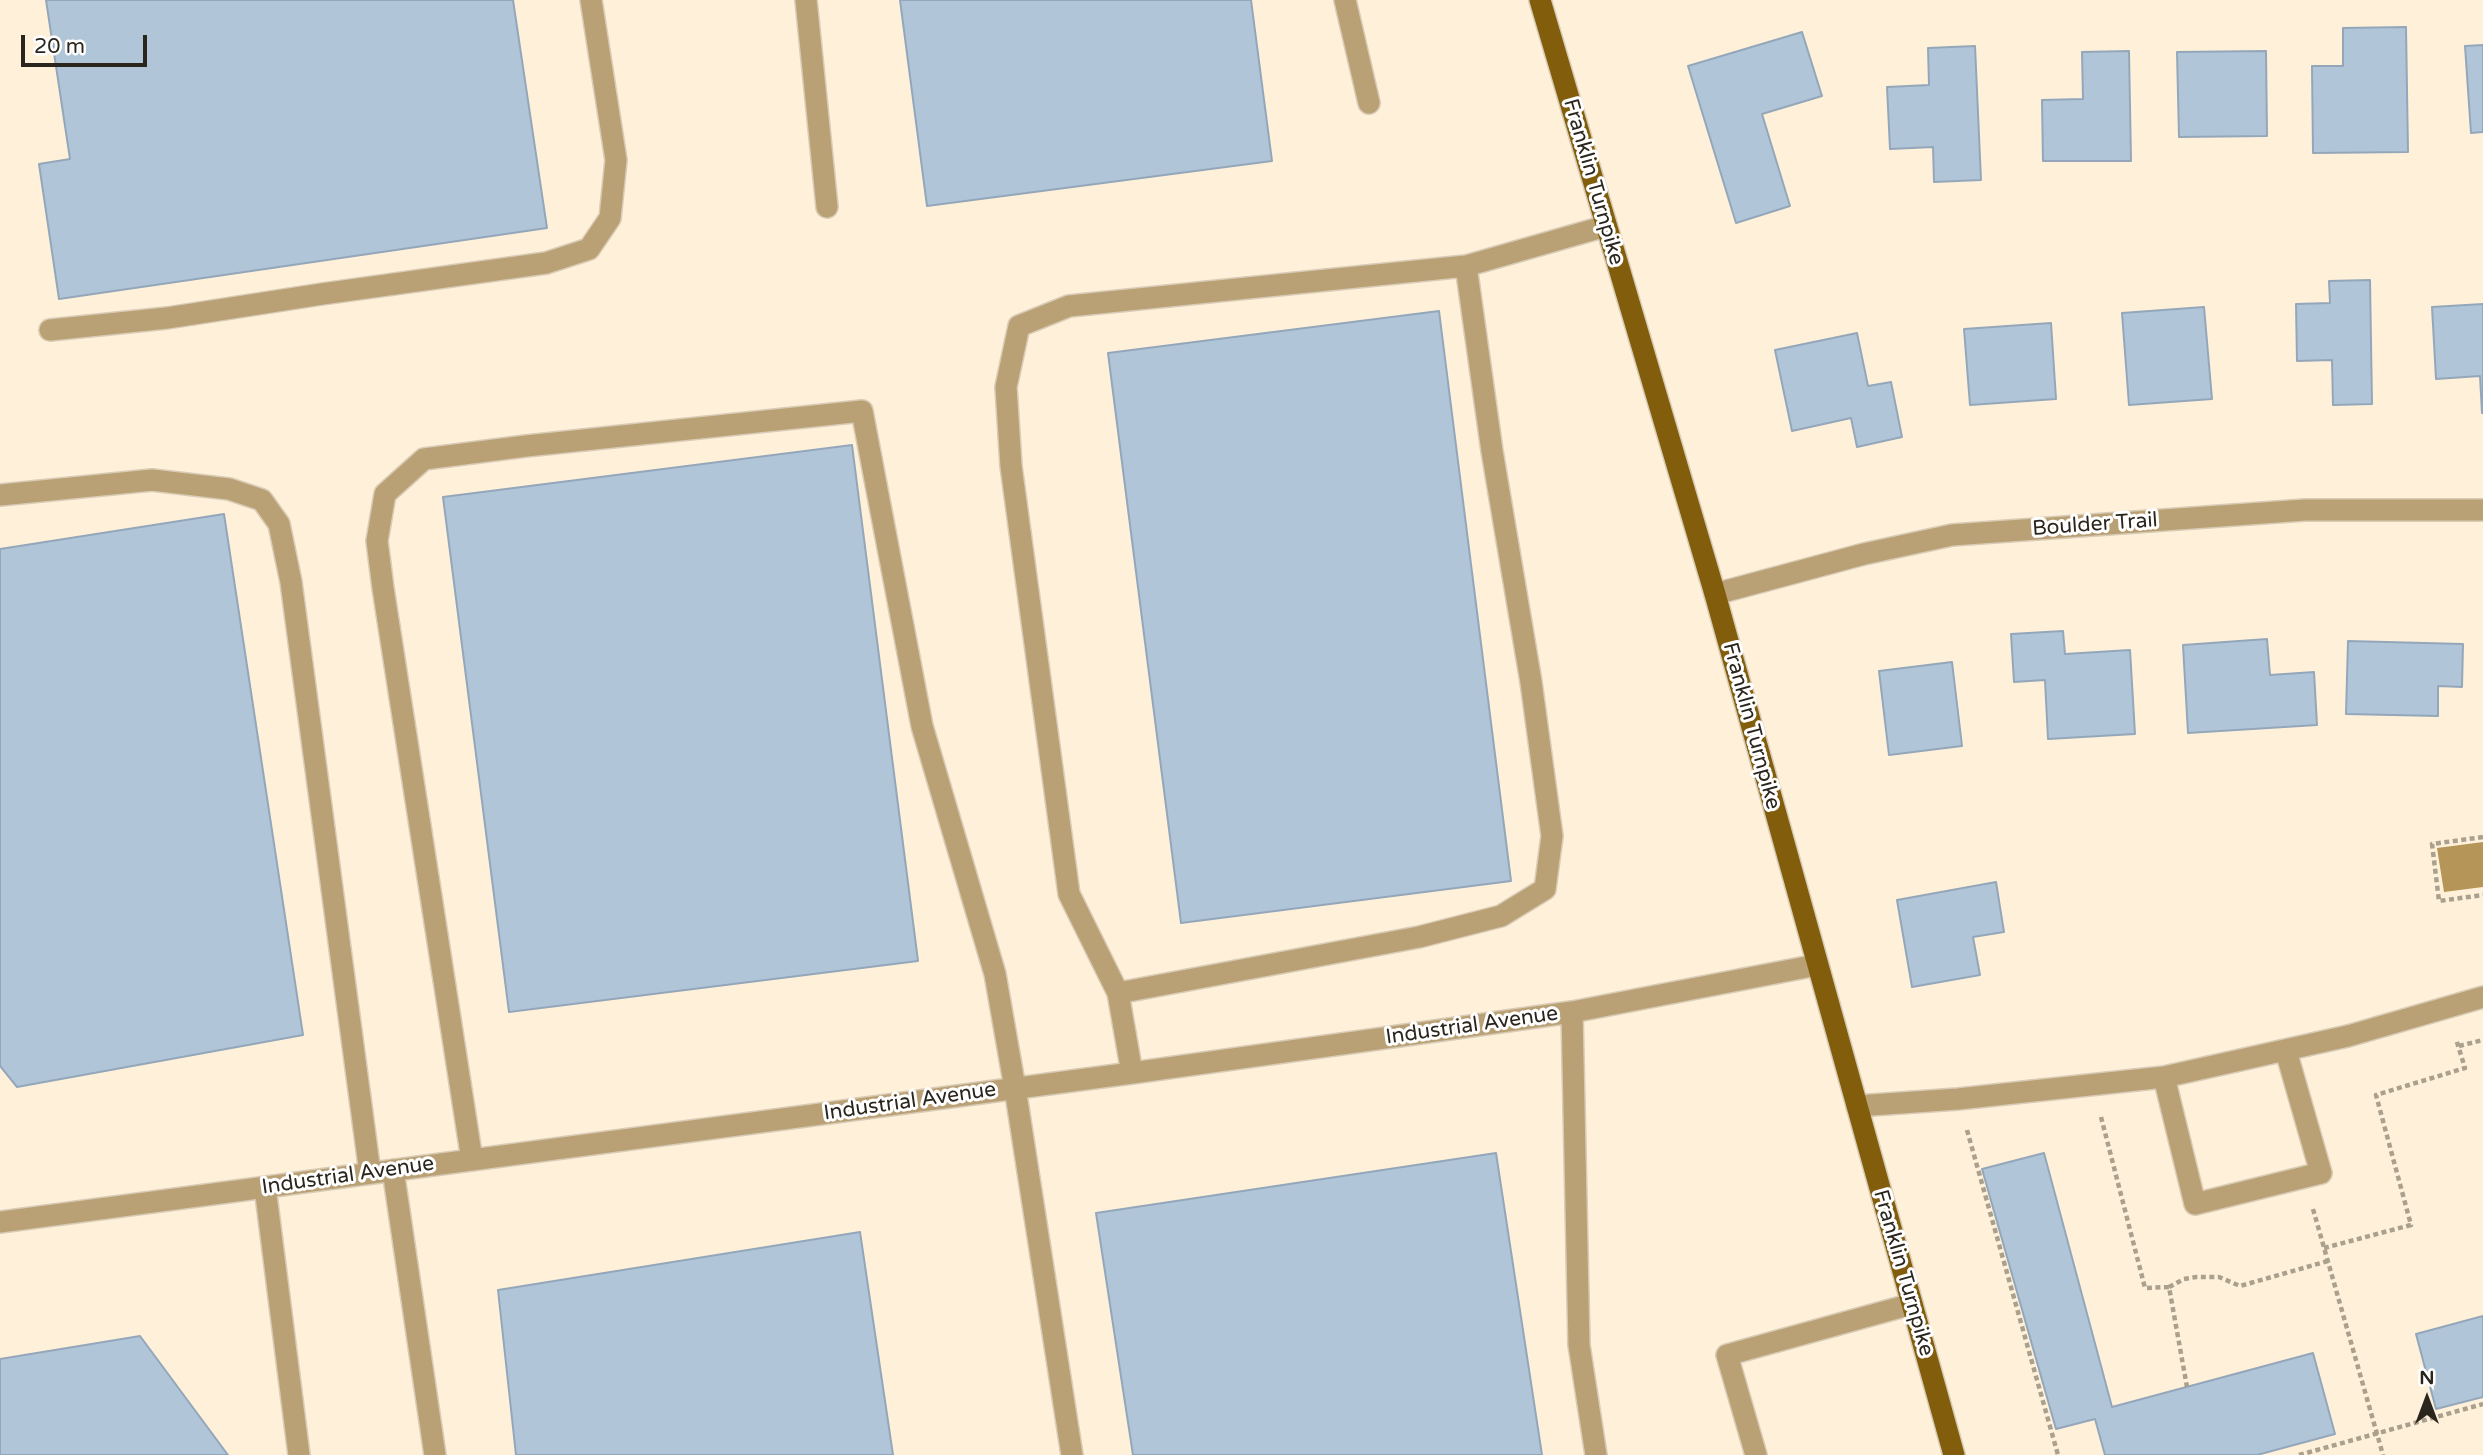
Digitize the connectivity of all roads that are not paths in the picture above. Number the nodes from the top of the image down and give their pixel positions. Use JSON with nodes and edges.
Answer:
{"nodes":[{"id":1,"x":591,"y":0,"type":"edge"},
{"id":2,"x":806,"y":0,"type":"edge"},
{"id":3,"x":1345,"y":0,"type":"edge"},
{"id":4,"x":1540,"y":0,"type":"edge"},
{"id":5,"x":1369,"y":103,"type":"dead end"},
{"id":6,"x":827,"y":207,"type":"dead end"},
{"id":7,"x":1606,"y":226,"type":"junction"},
{"id":8,"x":1466,"y":266,"type":"junction"},
{"id":9,"x":50,"y":330,"type":"dead end"},
{"id":10,"x":0,"y":495,"type":"edge"},
{"id":11,"x":2483,"y":510,"type":"edge"},
{"id":12,"x":1715,"y":594,"type":"junction"},
{"id":13,"x":1817,"y":965,"type":"junction"},
{"id":14,"x":1118,"y":993,"type":"junction"},
{"id":15,"x":2483,"y":997,"type":"edge"},
{"id":16,"x":1572,"y":1012,"type":"junction"},
{"id":17,"x":2286,"y":1051,"type":"junction"},
{"id":18,"x":1132,"y":1073,"type":"junction"},
{"id":19,"x":2164,"y":1077,"type":"junction"},
{"id":20,"x":1015,"y":1088,"type":"junction"},
{"id":21,"x":1857,"y":1106,"type":"junction"},
{"id":22,"x":472,"y":1160,"type":"junction"},
{"id":23,"x":393,"y":1170,"type":"junction"},
{"id":24,"x":370,"y":1173,"type":"junction"},
{"id":25,"x":265,"y":1187,"type":"junction"},
{"id":26,"x":0,"y":1222,"type":"edge"},
{"id":27,"x":1912,"y":1304,"type":"junction"},
{"id":28,"x":299,"y":1455,"type":"edge"},
{"id":29,"x":435,"y":1455,"type":"edge"},
{"id":30,"x":1072,"y":1455,"type":"edge"},
{"id":31,"x":1596,"y":1455,"type":"edge"},
{"id":32,"x":1756,"y":1455,"type":"edge"},
{"id":33,"x":1954,"y":1455,"type":"edge"}],
"edges":[{"from":1,"to":9,"type":"street"},
{"from":2,"to":6,"type":"street"},
{"from":3,"to":5,"type":"street"},
{"from":4,"to":7,"type":"main road","name":"Franklin Turnpike"},
{"from":7,"to":8,"type":"street"},
{"from":7,"to":12,"type":"main road","name":"Franklin Turnpike"},
{"from":8,"to":14,"type":"street"},
{"from":8,"to":14,"type":"street"},
{"from":10,"to":24,"type":"street"},
{"from":11,"to":12,"type":"street","name":"Boulder Trail"},
{"from":12,"to":13,"type":"main road","name":"Franklin Turnpike"},
{"from":13,"to":16,"type":"street","name":"Industrial Avenue"},
{"from":13,"to":21,"type":"main road","name":"Franklin Turnpike"},
{"from":14,"to":18,"type":"street"},
{"from":15,"to":17,"type":"street"},
{"from":16,"to":18,"type":"street","name":"Industrial Avenue"},
{"from":16,"to":31,"type":"street"},
{"from":17,"to":19,"type":"street"},
{"from":17,"to":19,"type":"street"},
{"from":18,"to":20,"type":"street","name":"Industrial Avenue"},
{"from":19,"to":21,"type":"street"},
{"from":20,"to":22,"type":"street","name":"Industrial Avenue"},
{"from":20,"to":22,"type":"street"},
{"from":20,"to":30,"type":"street"},
{"from":21,"to":27,"type":"main road","name":"Franklin Turnpike"},
{"from":22,"to":23,"type":"street","name":"Industrial Avenue"},
{"from":23,"to":24,"type":"street","name":"Industrial Avenue"},
{"from":23,"to":29,"type":"street"},
{"from":24,"to":25,"type":"street","name":"Industrial Avenue"},
{"from":25,"to":26,"type":"street","name":"Industrial Avenue"},
{"from":25,"to":28,"type":"street"},
{"from":27,"to":32,"type":"street"},
{"from":27,"to":33,"type":"main road","name":"Franklin Turnpike"}]}
